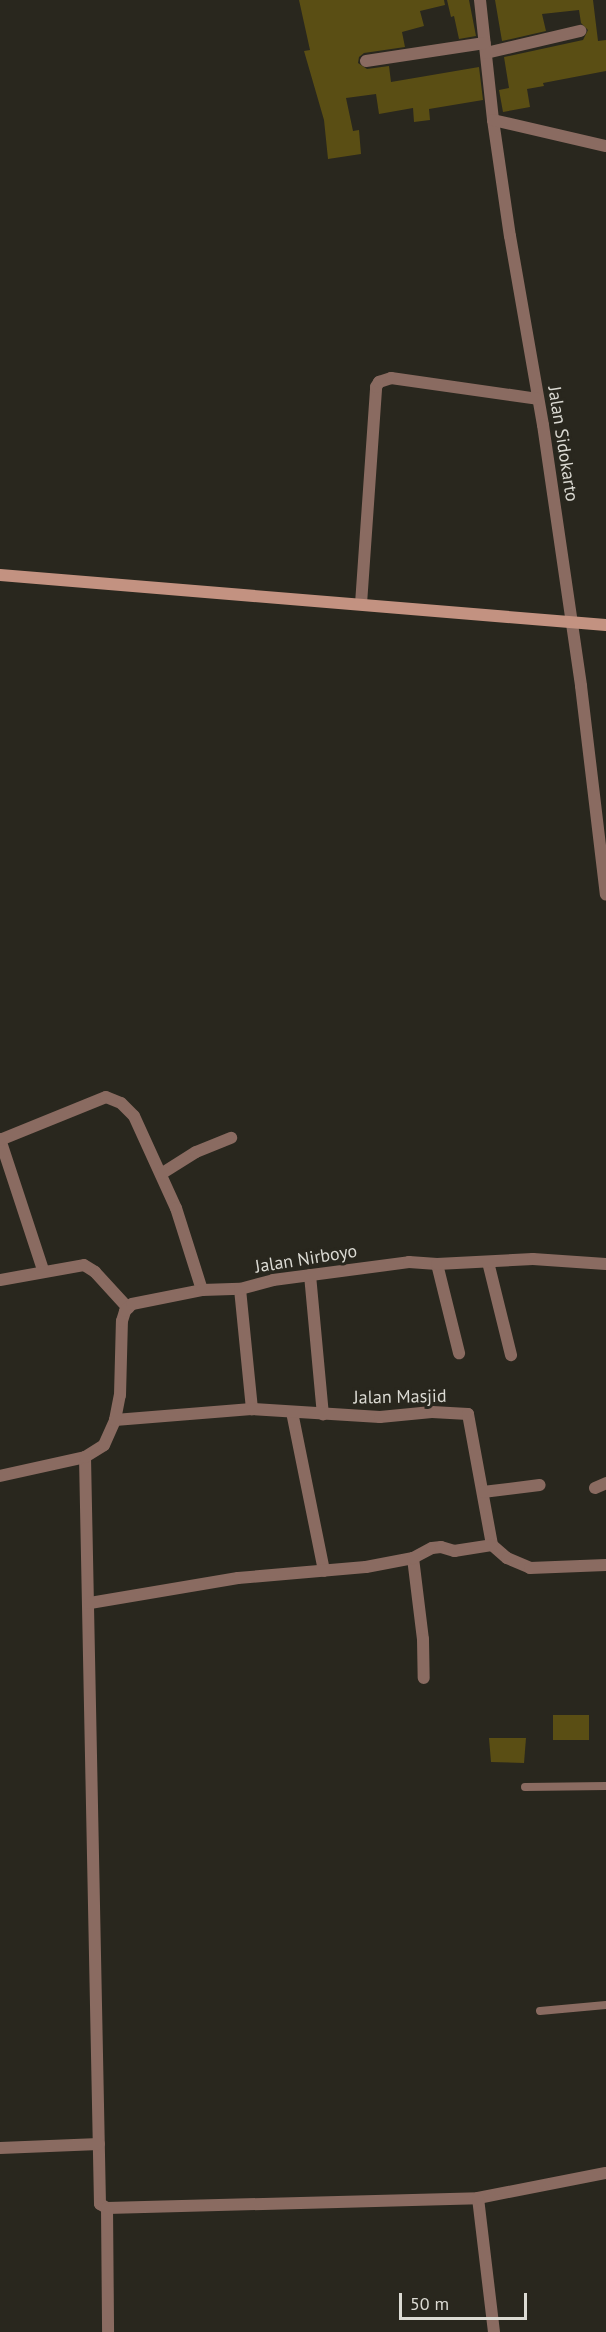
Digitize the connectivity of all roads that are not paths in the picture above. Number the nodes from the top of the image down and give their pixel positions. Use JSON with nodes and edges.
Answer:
{"nodes":[{"id":1,"x":480,"y":0,"type":"edge"},
{"id":2,"x":580,"y":31,"type":"dead end"},
{"id":3,"x":485,"y":48,"type":"junction"},
{"id":4,"x":366,"y":61,"type":"dead end"},
{"id":5,"x":493,"y":120,"type":"junction"},
{"id":6,"x":606,"y":146,"type":"edge"},
{"id":7,"x":538,"y":399,"type":"junction"},
{"id":8,"x":0,"y":575,"type":"edge"},
{"id":9,"x":360,"y":604,"type":"junction"},
{"id":10,"x":571,"y":624,"type":"junction"},
{"id":11,"x":606,"y":625,"type":"edge"},
{"id":12,"x":606,"y":895,"type":"edge"},
{"id":13,"x":231,"y":1138,"type":"dead end"},
{"id":14,"x":0,"y":1139,"type":"edge"},
{"id":15,"x":161,"y":1174,"type":"junction"},
{"id":16,"x":488,"y":1262,"type":"junction"},
{"id":17,"x":606,"y":1263,"type":"edge"},
{"id":18,"x":437,"y":1264,"type":"junction"},
{"id":19,"x":43,"y":1270,"type":"junction"},
{"id":20,"x":310,"y":1275,"type":"junction"},
{"id":21,"x":0,"y":1280,"type":"edge"},
{"id":22,"x":240,"y":1289,"type":"junction"},
{"id":23,"x":202,"y":1290,"type":"junction"},
{"id":24,"x":128,"y":1308,"type":"junction"},
{"id":25,"x":459,"y":1353,"type":"dead end"},
{"id":26,"x":511,"y":1355,"type":"dead end"},
{"id":27,"x":252,"y":1408,"type":"junction"},
{"id":28,"x":292,"y":1412,"type":"junction"},
{"id":29,"x":323,"y":1414,"type":"junction"},
{"id":30,"x":115,"y":1420,"type":"junction"},
{"id":31,"x":85,"y":1457,"type":"junction"},
{"id":32,"x":0,"y":1476,"type":"edge"},
{"id":33,"x":540,"y":1485,"type":"dead end"},
{"id":34,"x":483,"y":1492,"type":"junction"},
{"id":35,"x":492,"y":1545,"type":"junction"},
{"id":36,"x":413,"y":1558,"type":"junction"},
{"id":37,"x":606,"y":1565,"type":"edge"},
{"id":38,"x":324,"y":1570,"type":"junction"},
{"id":39,"x":90,"y":1603,"type":"junction"},
{"id":40,"x":424,"y":1678,"type":"dead end"},
{"id":41,"x":606,"y":1786,"type":"edge"},
{"id":42,"x":525,"y":1787,"type":"dead end"},
{"id":43,"x":606,"y":2005,"type":"edge"},
{"id":44,"x":540,"y":2011,"type":"dead end"},
{"id":45,"x":99,"y":2144,"type":"junction"},
{"id":46,"x":0,"y":2148,"type":"edge"},
{"id":47,"x":606,"y":2173,"type":"edge"},
{"id":48,"x":478,"y":2198,"type":"junction"},
{"id":49,"x":106,"y":2208,"type":"junction"},
{"id":50,"x":108,"y":2332,"type":"edge"},
{"id":51,"x":494,"y":2332,"type":"edge"}],
"edges":[{"from":1,"to":3,"type":"street","name":"Jalan Sidokarto"},
{"from":2,"to":3,"type":"street"},
{"from":3,"to":4,"type":"street"},
{"from":3,"to":5,"type":"street","name":"Jalan Sidokarto"},
{"from":5,"to":6,"type":"street"},
{"from":5,"to":7,"type":"street","name":"Jalan Sidokarto"},
{"from":7,"to":9,"type":"street"},
{"from":7,"to":10,"type":"street","name":"Jalan Sidokarto"},
{"from":8,"to":9,"type":"main road"},
{"from":9,"to":10,"type":"main road"},
{"from":10,"to":11,"type":"main road"},
{"from":10,"to":12,"type":"street","name":"Jalan Sidokarto"},
{"from":13,"to":15,"type":"street"},
{"from":14,"to":15,"type":"street"},
{"from":14,"to":19,"type":"street"},
{"from":15,"to":23,"type":"street"},
{"from":16,"to":17,"type":"street","name":"Jalan Nirboyo"},
{"from":16,"to":18,"type":"street","name":"Jalan Nirboyo"},
{"from":16,"to":26,"type":"street"},
{"from":18,"to":20,"type":"street","name":"Jalan Nirboyo"},
{"from":18,"to":25,"type":"street"},
{"from":19,"to":21,"type":"street"},
{"from":19,"to":24,"type":"street"},
{"from":20,"to":22,"type":"street","name":"Jalan Nirboyo"},
{"from":20,"to":29,"type":"street"},
{"from":22,"to":23,"type":"street","name":"Jalan Nirboyo"},
{"from":22,"to":27,"type":"street"},
{"from":23,"to":24,"type":"street","name":"Jalan Nirboyo"},
{"from":24,"to":30,"type":"street"},
{"from":27,"to":28,"type":"street","name":"Jalan Masjid"},
{"from":27,"to":30,"type":"street","name":"Jalan Masjid"},
{"from":28,"to":29,"type":"street","name":"Jalan Masjid"},
{"from":28,"to":38,"type":"street"},
{"from":29,"to":34,"type":"street","name":"Jalan Masjid"},
{"from":30,"to":31,"type":"street"},
{"from":31,"to":32,"type":"street"},
{"from":31,"to":39,"type":"street"},
{"from":33,"to":34,"type":"street"},
{"from":34,"to":35,"type":"street","name":"Jalan Masjid"},
{"from":35,"to":36,"type":"street"},
{"from":35,"to":37,"type":"street"},
{"from":36,"to":38,"type":"street"},
{"from":36,"to":40,"type":"street"},
{"from":38,"to":39,"type":"street"},
{"from":39,"to":45,"type":"street"},
{"from":41,"to":42,"type":"lane"},
{"from":43,"to":44,"type":"lane"},
{"from":45,"to":46,"type":"street"},
{"from":45,"to":49,"type":"street"},
{"from":47,"to":48,"type":"street"},
{"from":48,"to":49,"type":"street"},
{"from":48,"to":51,"type":"street"},
{"from":49,"to":50,"type":"street"}]}
